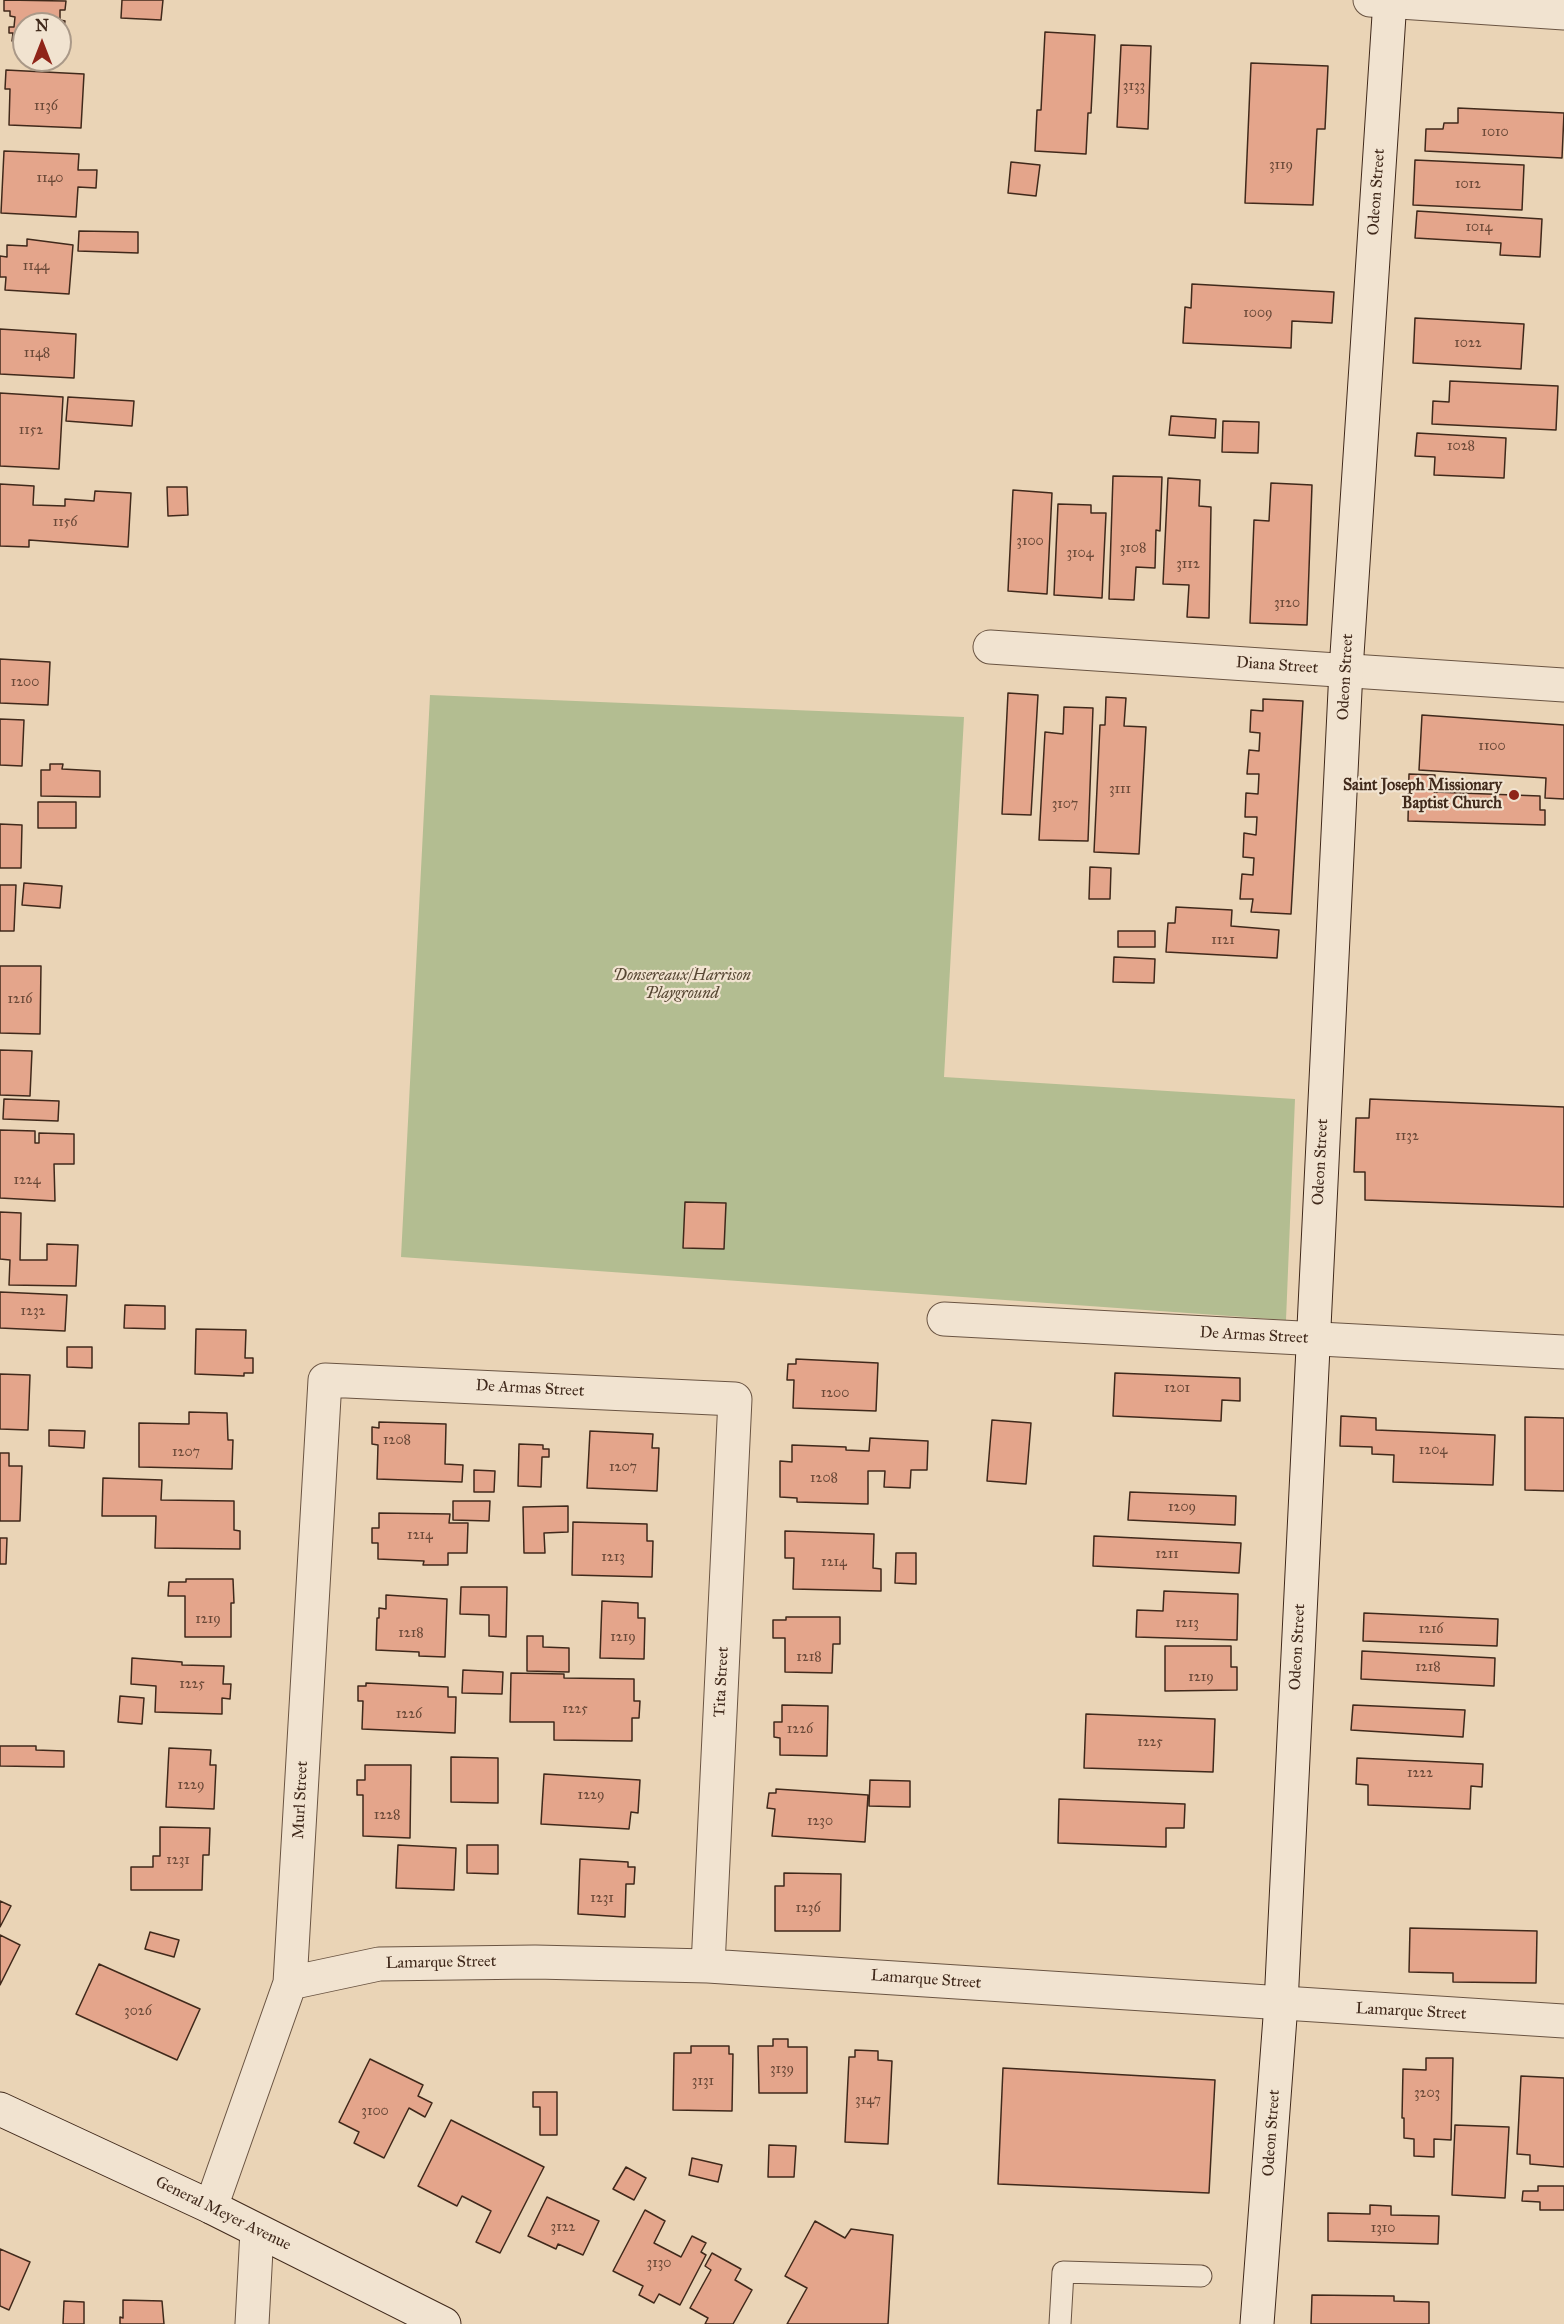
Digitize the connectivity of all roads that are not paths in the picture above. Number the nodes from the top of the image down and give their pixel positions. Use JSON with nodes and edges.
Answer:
{"nodes":[{"id":1,"x":1383,"y":0,"type":"edge"},
{"id":2,"x":1564,"y":13,"type":"edge"},
{"id":3,"x":990,"y":647,"type":"dead end"},
{"id":4,"x":1346,"y":670,"type":"junction"},
{"id":5,"x":1564,"y":685,"type":"edge"},
{"id":6,"x":944,"y":1319,"type":"dead end"},
{"id":7,"x":1312,"y":1339,"type":"junction"},
{"id":8,"x":1564,"y":1352,"type":"edge"},
{"id":9,"x":325,"y":1380,"type":"joint"},
{"id":10,"x":735,"y":1399,"type":"joint"},
{"id":11,"x":708,"y":1966,"type":"junction"},
{"id":12,"x":290,"y":1983,"type":"junction"},
{"id":13,"x":1281,"y":2004,"type":"junction"},
{"id":14,"x":1564,"y":2021,"type":"edge"},
{"id":15,"x":0,"y":2109,"type":"edge"},
{"id":16,"x":211,"y":2207,"type":"junction"},
{"id":17,"x":258,"y":2231,"type":"junction"},
{"id":18,"x":1201,"y":2276,"type":"dead end"},
{"id":19,"x":252,"y":2324,"type":"edge"},
{"id":20,"x":444,"y":2324,"type":"edge"},
{"id":21,"x":1060,"y":2324,"type":"edge"},
{"id":22,"x":1257,"y":2324,"type":"edge"}],
"edges":[{"from":1,"to":2,"type":"street"},
{"from":1,"to":4,"type":"street","name":"Odeon Street"},
{"from":3,"to":4,"type":"street","name":"Diana Street"},
{"from":4,"to":5,"type":"street","name":"Diana Street"},
{"from":4,"to":7,"type":"street","name":"Odeon Street"},
{"from":6,"to":7,"type":"street","name":"De Armas Street"},
{"from":7,"to":8,"type":"street","name":"De Armas Street"},
{"from":7,"to":13,"type":"street","name":"Odeon Street"},
{"from":9,"to":10,"type":"street","name":"De Armas Street"},
{"from":9,"to":12,"type":"street","name":"Murl Street"},
{"from":10,"to":11,"type":"street","name":"Tita Street"},
{"from":11,"to":12,"type":"street","name":"Lamarque Street"},
{"from":11,"to":13,"type":"street","name":"Lamarque Street"},
{"from":12,"to":16,"type":"street","name":"Murl Street"},
{"from":13,"to":14,"type":"street","name":"Lamarque Street"},
{"from":13,"to":22,"type":"street","name":"Odeon Street"},
{"from":15,"to":16,"type":"street","name":"General Meyer Avenue"},
{"from":16,"to":17,"type":"street","name":"General Meyer Avenue"},
{"from":17,"to":19,"type":"street"},
{"from":17,"to":20,"type":"street","name":"General Meyer Avenue"},
{"from":18,"to":21,"type":"lane"}]}
